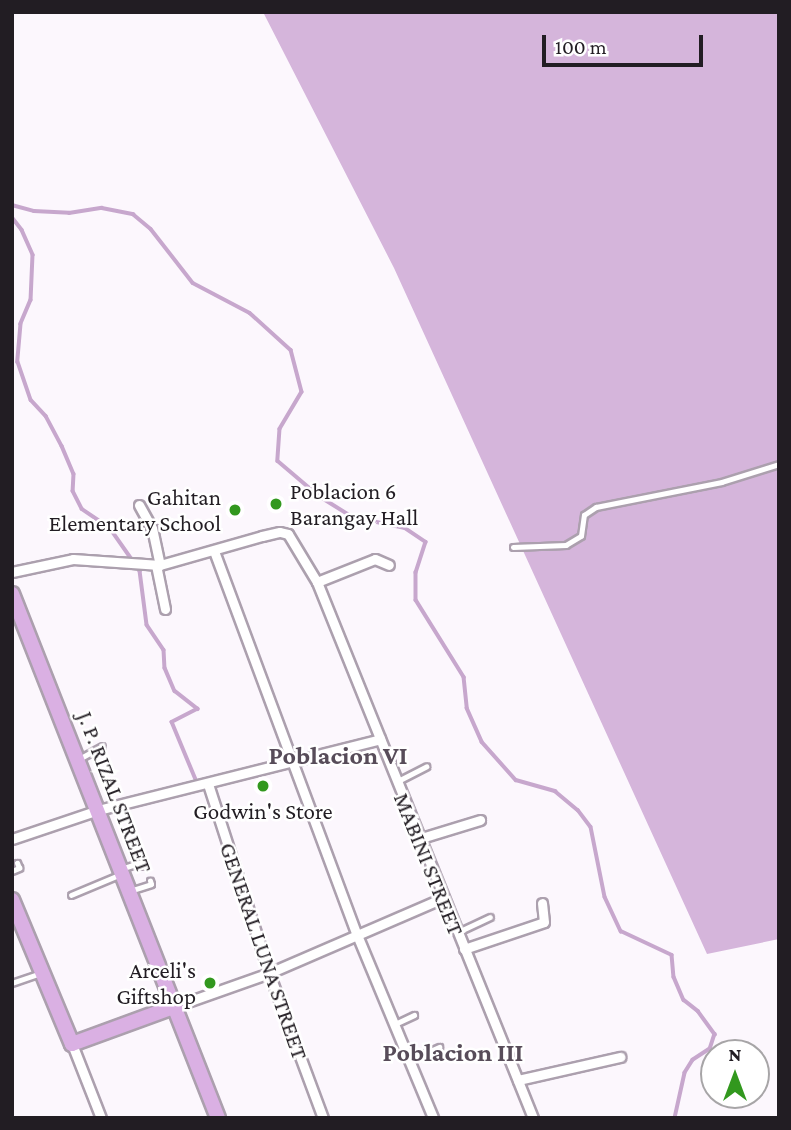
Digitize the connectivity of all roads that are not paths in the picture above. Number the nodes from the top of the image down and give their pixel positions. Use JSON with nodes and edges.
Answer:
{"nodes":[{"id":1,"x":779,"y":464,"type":"edge"},
{"id":2,"x":139,"y":505,"type":"dead end"},
{"id":3,"x":513,"y":547,"type":"dead end"},
{"id":4,"x":214,"y":551,"type":"junction"},
{"id":5,"x":154,"y":565,"type":"junction"},
{"id":6,"x":389,"y":565,"type":"dead end"},
{"id":7,"x":12,"y":572,"type":"edge"},
{"id":8,"x":317,"y":582,"type":"junction"},
{"id":9,"x":12,"y":594,"type":"edge"},
{"id":10,"x":165,"y":609,"type":"dead end"},
{"id":11,"x":380,"y":739,"type":"junction"},
{"id":12,"x":102,"y":746,"type":"dead end"},
{"id":13,"x":78,"y":760,"type":"junction"},
{"id":14,"x":293,"y":763,"type":"junction"},
{"id":15,"x":426,"y":767,"type":"dead end"},
{"id":16,"x":395,"y":782,"type":"junction"},
{"id":17,"x":208,"y":784,"type":"junction"},
{"id":18,"x":98,"y":810,"type":"junction"},
{"id":19,"x":480,"y":820,"type":"dead end"},
{"id":20,"x":12,"y":839,"type":"edge"},
{"id":21,"x":418,"y":839,"type":"junction"},
{"id":22,"x":17,"y":863,"type":"dead end"},
{"id":23,"x":144,"y":866,"type":"dead end"},
{"id":24,"x":12,"y":871,"type":"edge"},
{"id":25,"x":122,"y":871,"type":"junction"},
{"id":26,"x":150,"y":881,"type":"dead end"},
{"id":27,"x":130,"y":891,"type":"junction"},
{"id":28,"x":71,"y":895,"type":"dead end"},
{"id":29,"x":443,"y":898,"type":"junction"},
{"id":30,"x":12,"y":900,"type":"edge"},
{"id":31,"x":542,"y":903,"type":"dead end"},
{"id":32,"x":490,"y":917,"type":"dead end"},
{"id":33,"x":457,"y":932,"type":"junction"},
{"id":34,"x":357,"y":934,"type":"junction"},
{"id":35,"x":464,"y":949,"type":"junction"},
{"id":36,"x":42,"y":973,"type":"junction"},
{"id":37,"x":268,"y":973,"type":"junction"},
{"id":38,"x":12,"y":984,"type":"edge"},
{"id":39,"x":176,"y":1006,"type":"junction"},
{"id":40,"x":414,"y":1014,"type":"dead end"},
{"id":41,"x":394,"y":1024,"type":"junction"},
{"id":42,"x":72,"y":1044,"type":"junction"},
{"id":43,"x":439,"y":1047,"type":"dead end"},
{"id":44,"x":621,"y":1057,"type":"dead end"},
{"id":45,"x":409,"y":1060,"type":"junction"},
{"id":46,"x":518,"y":1080,"type":"junction"},
{"id":47,"x":101,"y":1118,"type":"edge"},
{"id":48,"x":218,"y":1118,"type":"edge"},
{"id":49,"x":323,"y":1118,"type":"edge"},
{"id":50,"x":433,"y":1118,"type":"edge"},
{"id":51,"x":533,"y":1118,"type":"edge"}],
"edges":[{"from":1,"to":3,"type":"lane"},
{"from":2,"to":5,"type":"street"},
{"from":4,"to":5,"type":"street"},
{"from":4,"to":8,"type":"street","name":"MABINI STREET"},
{"from":4,"to":14,"type":"street"},
{"from":5,"to":7,"type":"street"},
{"from":5,"to":10,"type":"street"},
{"from":6,"to":8,"type":"street"},
{"from":8,"to":11,"type":"street","name":"MABINI STREET"},
{"from":9,"to":13,"type":"main road","name":"J. P. RIZAL STREET"},
{"from":11,"to":14,"type":"street"},
{"from":11,"to":16,"type":"street","name":"MABINI STREET"},
{"from":12,"to":13,"type":"lane"},
{"from":13,"to":18,"type":"main road","name":"J. P. RIZAL STREET"},
{"from":14,"to":17,"type":"street"},
{"from":14,"to":34,"type":"street"},
{"from":15,"to":16,"type":"lane"},
{"from":16,"to":21,"type":"street","name":"MABINI STREET"},
{"from":17,"to":18,"type":"street"},
{"from":17,"to":37,"type":"street","name":"GENERAL LUNA STREET"},
{"from":18,"to":20,"type":"street"},
{"from":18,"to":25,"type":"main road","name":"J. P. RIZAL STREET"},
{"from":19,"to":21,"type":"street"},
{"from":21,"to":29,"type":"street","name":"MABINI STREET"},
{"from":22,"to":24,"type":"lane"},
{"from":23,"to":25,"type":"lane"},
{"from":25,"to":27,"type":"main road","name":"J. P. RIZAL STREET"},
{"from":25,"to":28,"type":"lane"},
{"from":26,"to":27,"type":"lane"},
{"from":27,"to":39,"type":"main road","name":"J. P. RIZAL STREET"},
{"from":29,"to":33,"type":"street","name":"MABINI STREET"},
{"from":29,"to":34,"type":"street"},
{"from":30,"to":36,"type":"main road"},
{"from":31,"to":35,"type":"street"},
{"from":32,"to":33,"type":"lane"},
{"from":33,"to":35,"type":"street","name":"MABINI STREET"},
{"from":34,"to":37,"type":"street"},
{"from":34,"to":41,"type":"street"},
{"from":35,"to":46,"type":"street","name":"MABINI STREET"},
{"from":36,"to":38,"type":"lane"},
{"from":36,"to":42,"type":"main road"},
{"from":37,"to":39,"type":"street"},
{"from":37,"to":49,"type":"street","name":"GENERAL LUNA STREET"},
{"from":39,"to":42,"type":"main road"},
{"from":39,"to":48,"type":"main road","name":"J. P. RIZAL STREET"},
{"from":40,"to":41,"type":"lane"},
{"from":41,"to":45,"type":"street"},
{"from":42,"to":47,"type":"street"},
{"from":43,"to":45,"type":"lane"},
{"from":44,"to":46,"type":"street"},
{"from":45,"to":50,"type":"street"},
{"from":46,"to":51,"type":"street","name":"MABINI STREET"}]}
